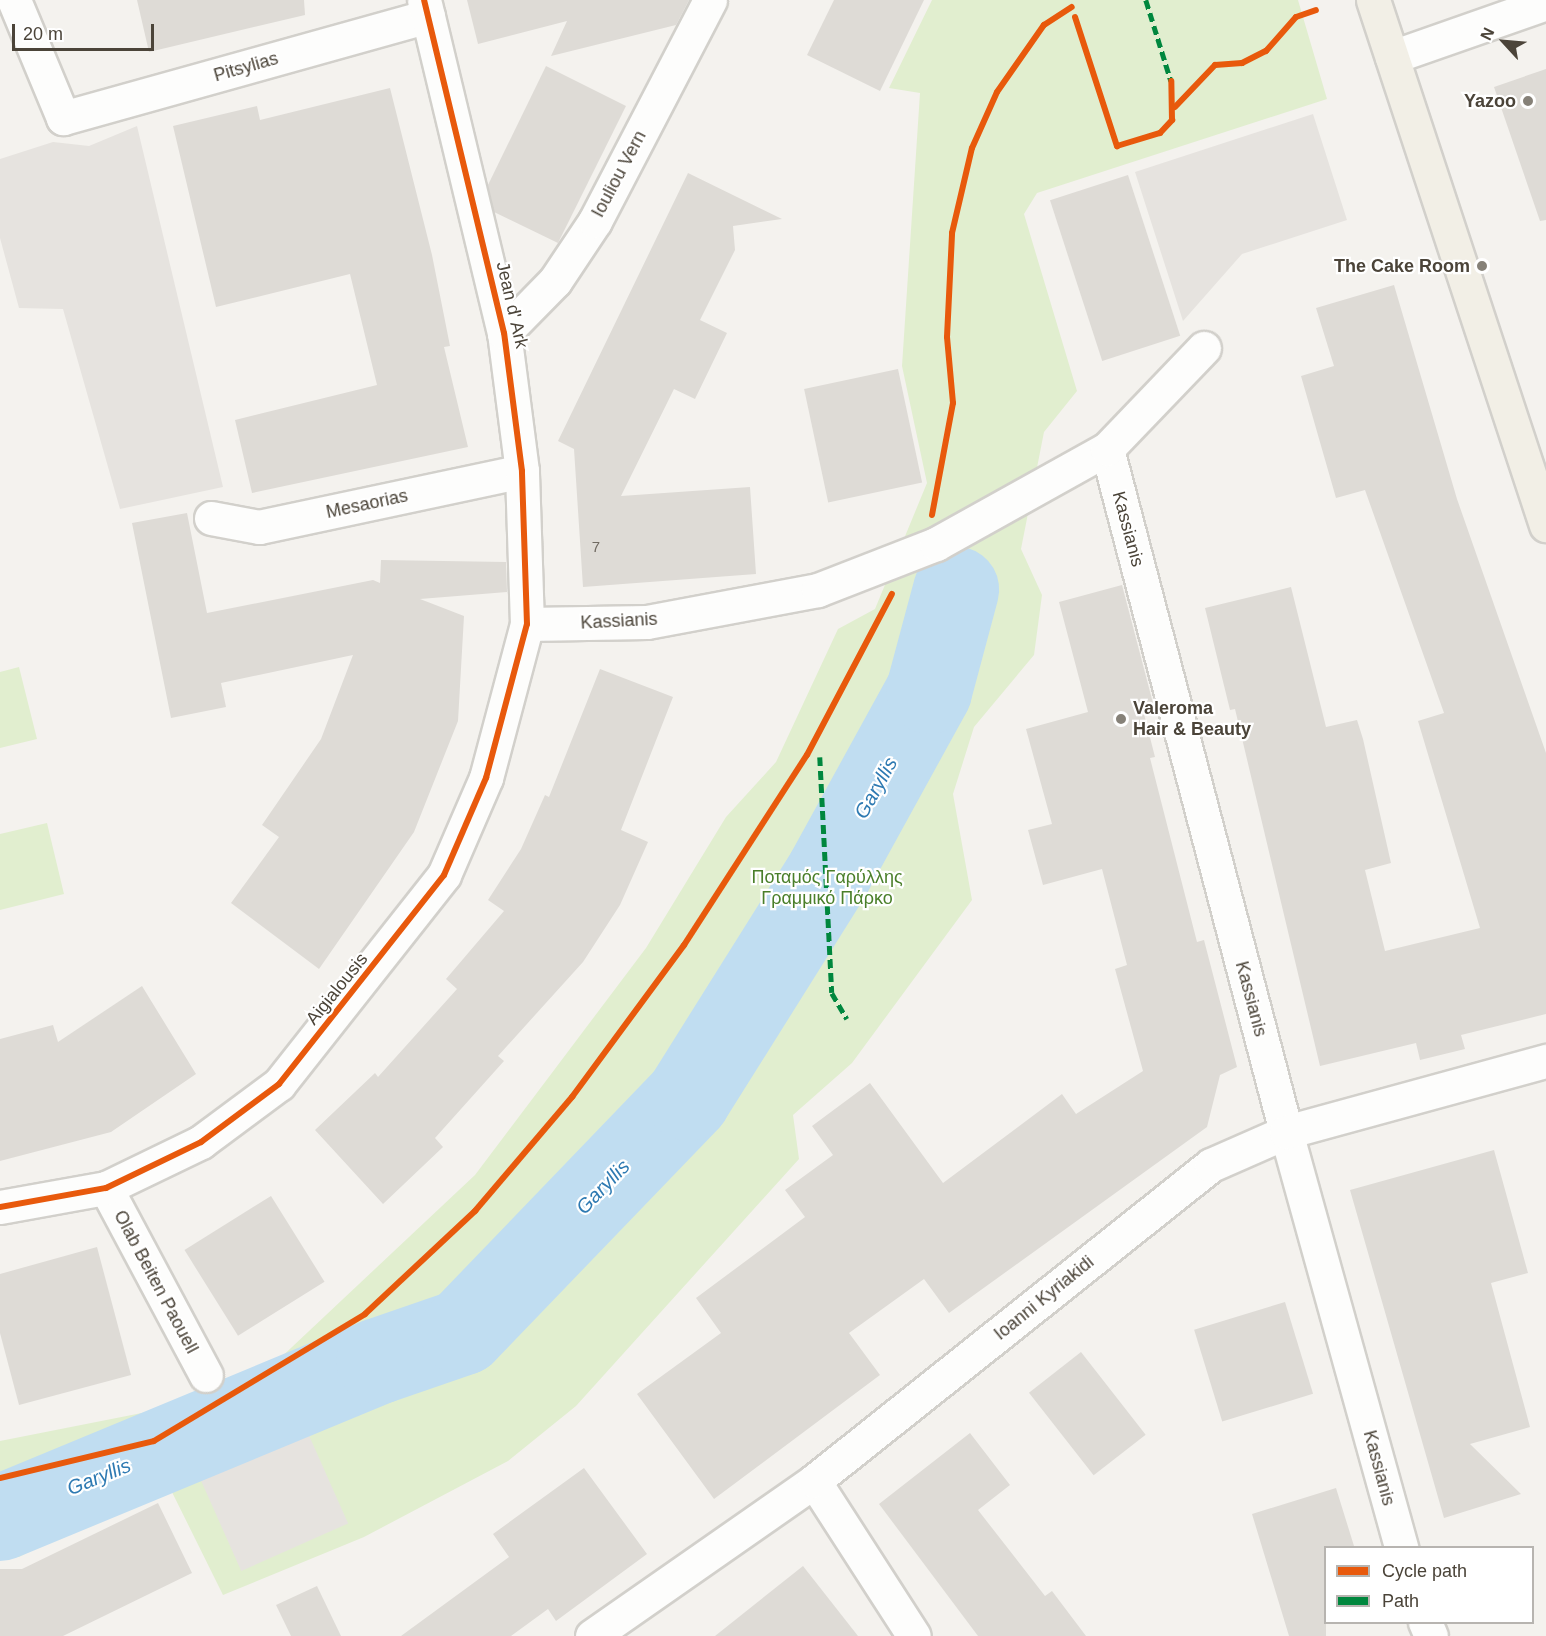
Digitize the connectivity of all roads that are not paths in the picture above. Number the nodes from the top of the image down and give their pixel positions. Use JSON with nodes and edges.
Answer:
{"nodes":[{"id":1,"x":14,"y":0,"type":"edge"},
{"id":2,"x":711,"y":0,"type":"edge"},
{"id":3,"x":1372,"y":0,"type":"edge"},
{"id":4,"x":1546,"y":3,"type":"edge"},
{"id":5,"x":426,"y":8,"type":"edge"},
{"id":6,"x":1392,"y":57,"type":"junction"},
{"id":7,"x":504,"y":333,"type":"junction"},
{"id":8,"x":1204,"y":348,"type":"dead end"},
{"id":9,"x":1107,"y":449,"type":"junction"},
{"id":10,"x":522,"y":471,"type":"junction"},
{"id":11,"x":211,"y":518,"type":"dead end"},
{"id":12,"x":1546,"y":525,"type":"edge"},
{"id":13,"x":527,"y":624,"type":"junction"},
{"id":14,"x":1546,"y":1061,"type":"edge"},
{"id":15,"x":1286,"y":1132,"type":"junction"},
{"id":16,"x":106,"y":1188,"type":"junction"},
{"id":17,"x":0,"y":1207,"type":"edge"},
{"id":18,"x":206,"y":1375,"type":"dead end"},
{"id":19,"x":814,"y":1481,"type":"junction"},
{"id":20,"x":1400,"y":1546,"type":"edge"},
{"id":21,"x":592,"y":1636,"type":"edge"},
{"id":22,"x":914,"y":1636,"type":"edge"}],
"edges":[{"from":1,"to":5,"type":"street","name":"Pitsylias"},
{"from":2,"to":7,"type":"street","name":"Iouliou Vern"},
{"from":3,"to":6,"type":"main road"},
{"from":4,"to":6,"type":"street"},
{"from":5,"to":7,"type":"street","name":"Jean d' Ark"},
{"from":6,"to":12,"type":"main road"},
{"from":7,"to":10,"type":"street","name":"Jean d' Ark"},
{"from":8,"to":9,"type":"street","name":"Kassianis"},
{"from":9,"to":13,"type":"street","name":"Kassianis"},
{"from":9,"to":15,"type":"street","name":"Kassianis"},
{"from":10,"to":11,"type":"street","name":"Mesaorias"},
{"from":10,"to":13,"type":"street","name":"Jean d' Ark"},
{"from":13,"to":16,"type":"street","name":"Aigialousis"},
{"from":14,"to":15,"type":"street","name":"Ioanni Kyriakidi"},
{"from":15,"to":19,"type":"street","name":"Ioanni Kyriakidi"},
{"from":15,"to":20,"type":"street","name":"Kassianis"},
{"from":16,"to":17,"type":"street","name":"Aigialousis"},
{"from":16,"to":18,"type":"street","name":"Olab Beiten Paouell"},
{"from":19,"to":21,"type":"street","name":"Ioanni Kyriakidi"},
{"from":19,"to":22,"type":"street"}]}
